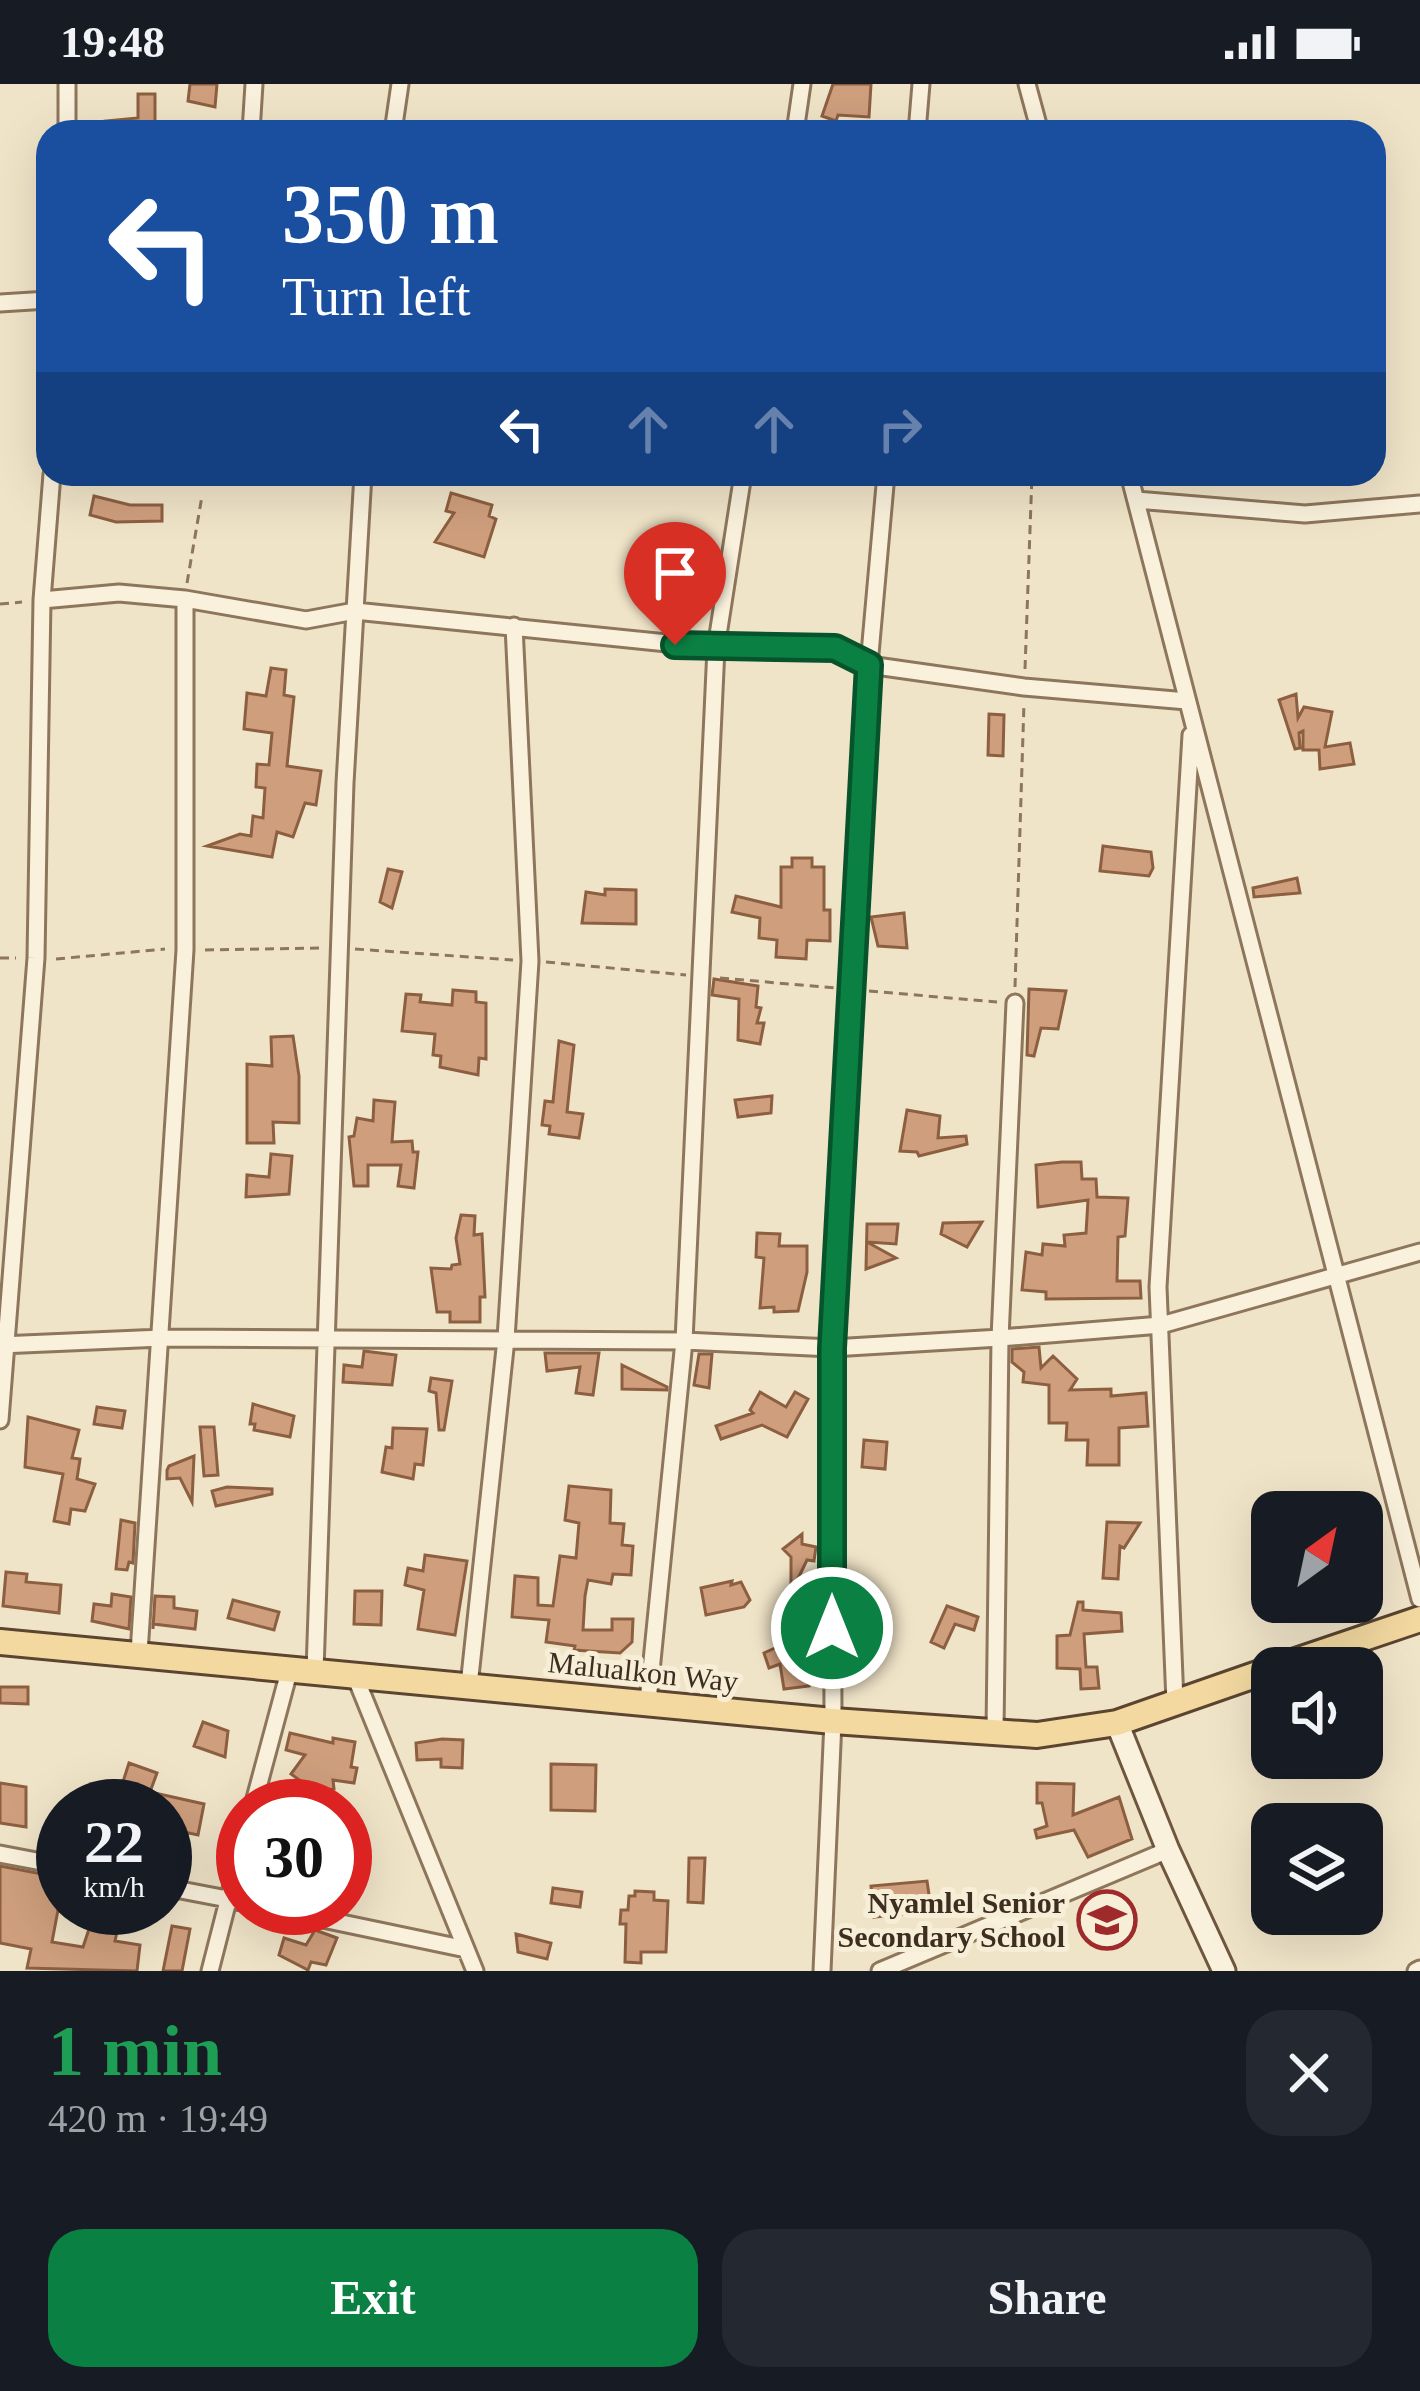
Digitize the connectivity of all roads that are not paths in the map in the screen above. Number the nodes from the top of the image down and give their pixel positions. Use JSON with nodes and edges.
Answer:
{"nodes":[{"id":1,"x":68,"y":84,"type":"edge"},
{"id":2,"x":254,"y":84,"type":"edge"},
{"id":3,"x":400,"y":84,"type":"edge"},
{"id":4,"x":802,"y":84,"type":"edge"},
{"id":5,"x":921,"y":84,"type":"edge"},
{"id":6,"x":1028,"y":84,"type":"edge"},
{"id":7,"x":67,"y":120,"type":"edge"},
{"id":8,"x":252,"y":120,"type":"edge"},
{"id":9,"x":395,"y":120,"type":"edge"},
{"id":10,"x":797,"y":120,"type":"edge"},
{"id":11,"x":917,"y":120,"type":"edge"},
{"id":12,"x":1037,"y":120,"type":"edge"},
{"id":13,"x":36,"y":301,"type":"edge"},
{"id":14,"x":0,"y":304,"type":"edge"},
{"id":15,"x":51,"y":486,"type":"edge"},
{"id":16,"x":362,"y":486,"type":"edge"},
{"id":17,"x":741,"y":486,"type":"edge"},
{"id":18,"x":885,"y":486,"type":"edge"},
{"id":19,"x":1133,"y":486,"type":"edge"},
{"id":20,"x":1136,"y":500,"type":"junction"},
{"id":21,"x":1420,"y":504,"type":"edge"},
{"id":22,"x":184,"y":598,"type":"junction"},
{"id":23,"x":42,"y":600,"type":"junction"},
{"id":24,"x":356,"y":610,"type":"junction"},
{"id":25,"x":514,"y":626,"type":"junction"},
{"id":26,"x":716,"y":648,"type":"junction"},
{"id":27,"x":869,"y":665,"type":"junction"},
{"id":28,"x":1186,"y":701,"type":"junction"},
{"id":29,"x":1192,"y":720,"type":"junction"},
{"id":30,"x":1015,"y":1003,"type":"road end"},
{"id":31,"x":1420,"y":1252,"type":"edge"},
{"id":32,"x":1336,"y":1276,"type":"junction"},
{"id":33,"x":1161,"y":1325,"type":"junction"},
{"id":34,"x":162,"y":1338,"type":"junction"},
{"id":35,"x":327,"y":1338,"type":"junction"},
{"id":36,"x":1000,"y":1338,"type":"junction"},
{"id":37,"x":506,"y":1339,"type":"junction"},
{"id":38,"x":684,"y":1341,"type":"junction"},
{"id":39,"x":2,"y":1345,"type":"edge"},
{"id":40,"x":832,"y":1348,"type":"junction"},
{"id":41,"x":0,"y":1420,"type":"edge"},
{"id":42,"x":1420,"y":1599,"type":"edge"},
{"id":43,"x":1420,"y":1619,"type":"edge"},
{"id":44,"x":0,"y":1642,"type":"edge"},
{"id":45,"x":1336,"y":1647,"type":"edge"},
{"id":46,"x":139,"y":1653,"type":"junction"},
{"id":47,"x":303,"y":1669,"type":"junction"},
{"id":48,"x":356,"y":1676,"type":"junction"},
{"id":49,"x":1251,"y":1676,"type":"edge"},
{"id":50,"x":469,"y":1686,"type":"junction"},
{"id":51,"x":648,"y":1701,"type":"junction"},
{"id":52,"x":1174,"y":1702,"type":"junction"},
{"id":53,"x":832,"y":1721,"type":"junction"},
{"id":54,"x":1117,"y":1724,"type":"junction"},
{"id":55,"x":995,"y":1731,"type":"junction"},
{"id":56,"x":263,"y":1779,"type":"edge"},
{"id":57,"x":1168,"y":1850,"type":"junction"},
{"id":58,"x":0,"y":1854,"type":"edge"},
{"id":59,"x":36,"y":1861,"type":"edge"},
{"id":60,"x":372,"y":1929,"type":"edge"},
{"id":61,"x":223,"y":1935,"type":"edge"},
{"id":62,"x":466,"y":1949,"type":"junction"},
{"id":63,"x":211,"y":1971,"type":"edge"},
{"id":64,"x":475,"y":1971,"type":"edge"},
{"id":65,"x":822,"y":1971,"type":"edge"},
{"id":66,"x":880,"y":1971,"type":"edge"},
{"id":67,"x":1224,"y":1971,"type":"edge"}],
"edges":[{"from":1,"to":7,"type":"street"},
{"from":2,"to":8,"type":"street"},
{"from":3,"to":9,"type":"street"},
{"from":4,"to":10,"type":"street"},
{"from":5,"to":11,"type":"street"},
{"from":6,"to":12,"type":"street"},
{"from":13,"to":14,"type":"street"},
{"from":15,"to":23,"type":"street"},
{"from":16,"to":24,"type":"street"},
{"from":17,"to":26,"type":"street"},
{"from":18,"to":27,"type":"street"},
{"from":19,"to":20,"type":"street"},
{"from":20,"to":21,"type":"street"},
{"from":20,"to":28,"type":"street"},
{"from":22,"to":23,"type":"street"},
{"from":22,"to":24,"type":"street"},
{"from":22,"to":34,"type":"street"},
{"from":23,"to":39,"type":"street"},
{"from":24,"to":25,"type":"street"},
{"from":24,"to":35,"type":"street"},
{"from":25,"to":26,"type":"street"},
{"from":25,"to":37,"type":"street"},
{"from":26,"to":27,"type":"street"},
{"from":26,"to":38,"type":"street"},
{"from":27,"to":28,"type":"street"},
{"from":27,"to":40,"type":"street"},
{"from":28,"to":29,"type":"street"},
{"from":29,"to":32,"type":"street"},
{"from":29,"to":33,"type":"street"},
{"from":30,"to":36,"type":"street"},
{"from":31,"to":32,"type":"street"},
{"from":32,"to":33,"type":"street"},
{"from":32,"to":42,"type":"street"},
{"from":33,"to":36,"type":"street"},
{"from":33,"to":52,"type":"street"},
{"from":34,"to":35,"type":"street"},
{"from":34,"to":39,"type":"street"},
{"from":34,"to":46,"type":"street"},
{"from":35,"to":37,"type":"street"},
{"from":35,"to":47,"type":"street"},
{"from":36,"to":40,"type":"street"},
{"from":36,"to":55,"type":"street"},
{"from":37,"to":38,"type":"street"},
{"from":37,"to":50,"type":"street"},
{"from":38,"to":40,"type":"street"},
{"from":38,"to":51,"type":"street"},
{"from":39,"to":41,"type":"street"},
{"from":40,"to":53,"type":"street"},
{"from":43,"to":45,"type":"main road","name":"Malualkon Way"},
{"from":44,"to":46,"type":"main road","name":"Malualkon Way"},
{"from":46,"to":47,"type":"main road","name":"Malualkon Way"},
{"from":47,"to":48,"type":"main road","name":"Malualkon Way"},
{"from":47,"to":56,"type":"street"},
{"from":48,"to":50,"type":"main road","name":"Malualkon Way"},
{"from":48,"to":62,"type":"street"},
{"from":49,"to":52,"type":"main road","name":"Malualkon Way"},
{"from":50,"to":51,"type":"main road","name":"Malualkon Way"},
{"from":51,"to":53,"type":"main road","name":"Malualkon Way"},
{"from":52,"to":54,"type":"main road","name":"Malualkon Way"},
{"from":53,"to":55,"type":"main road","name":"Malualkon Way"},
{"from":53,"to":65,"type":"street"},
{"from":54,"to":55,"type":"main road","name":"Malualkon Way"},
{"from":54,"to":57,"type":"main road"},
{"from":57,"to":66,"type":"street"},
{"from":57,"to":67,"type":"main road"},
{"from":58,"to":59,"type":"street"},
{"from":60,"to":62,"type":"street"},
{"from":61,"to":63,"type":"street"},
{"from":62,"to":64,"type":"street"}]}
